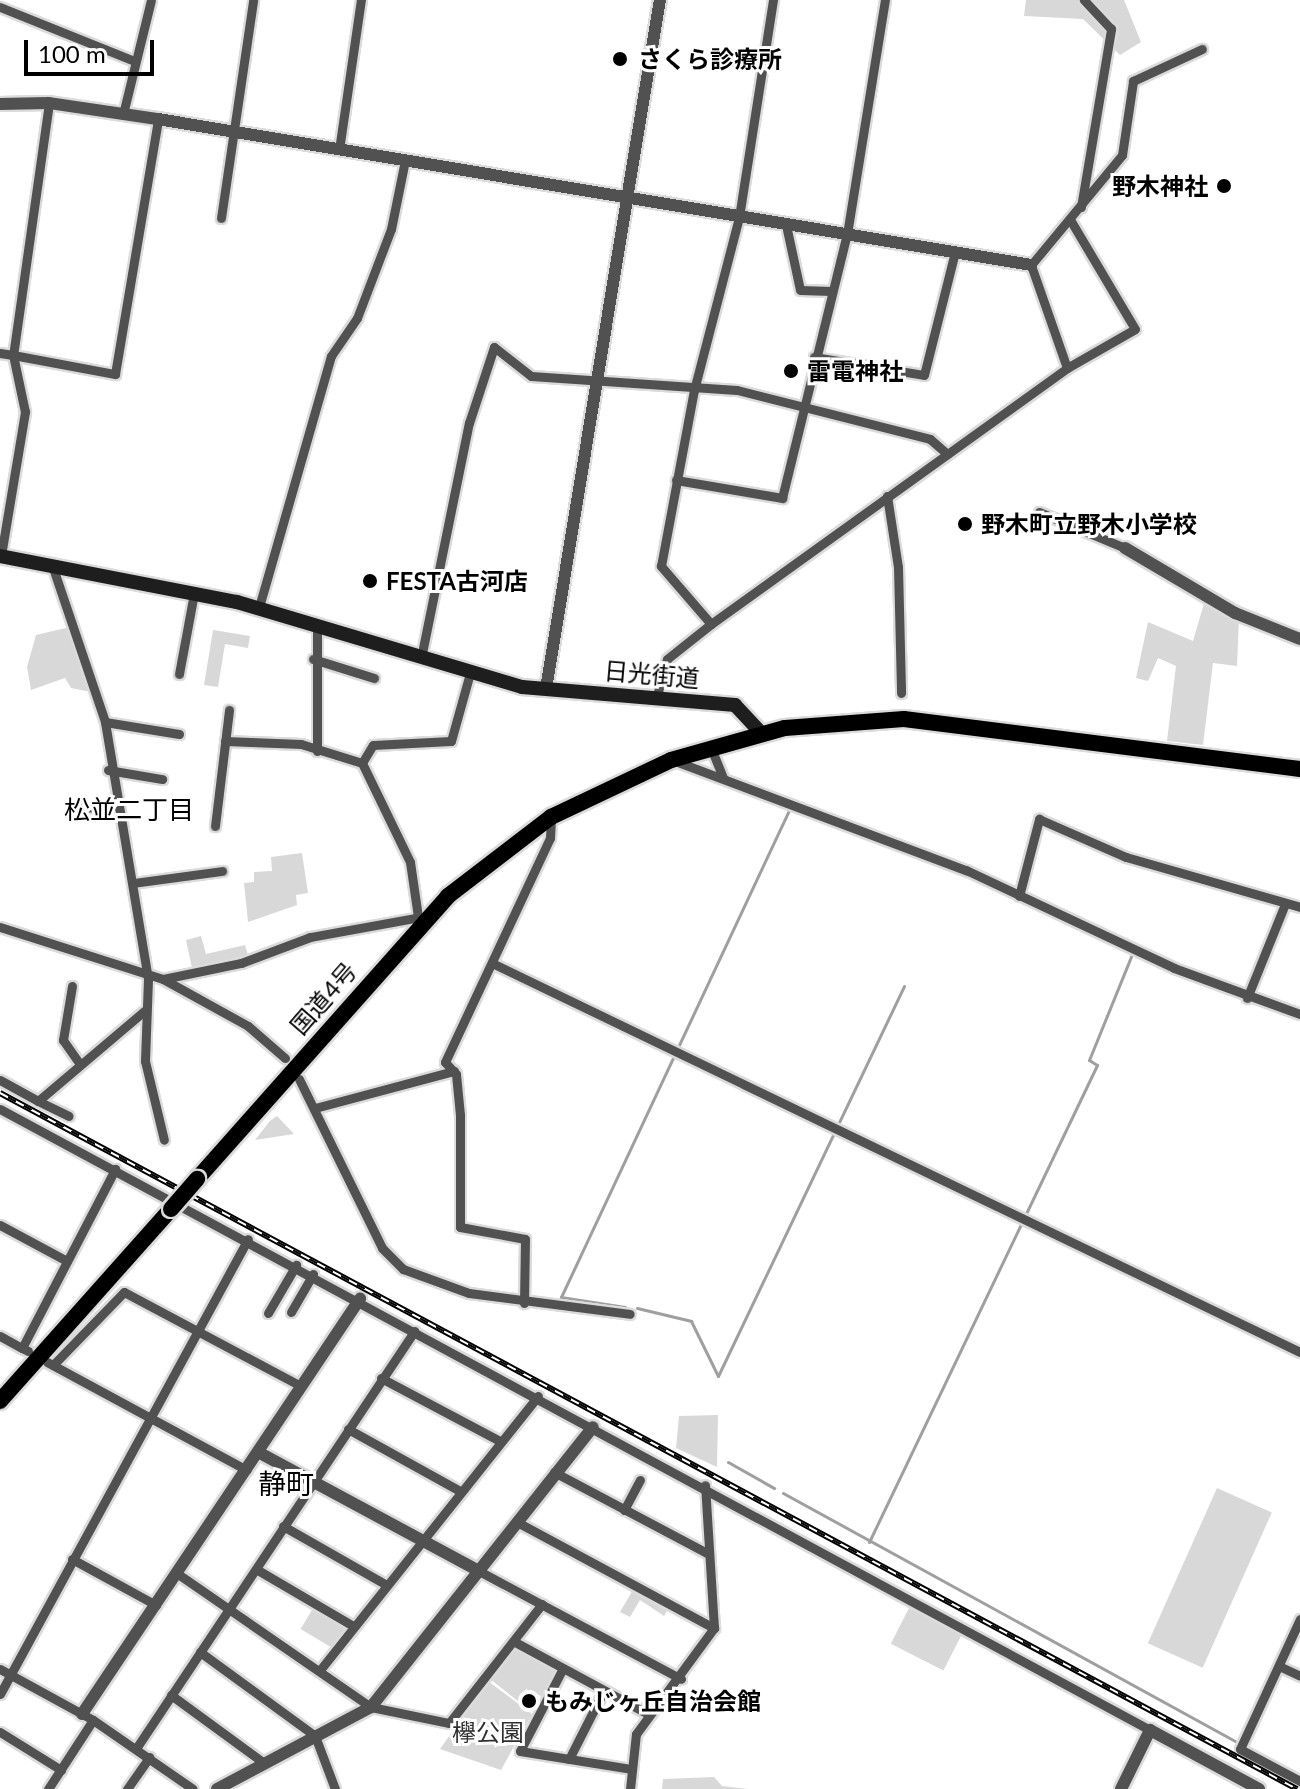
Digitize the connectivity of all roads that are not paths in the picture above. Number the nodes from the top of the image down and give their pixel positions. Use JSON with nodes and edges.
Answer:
{"nodes":[{"id":1,"x":151,"y":0,"type":"edge"},
{"id":2,"x":253,"y":0,"type":"edge"},
{"id":3,"x":361,"y":0,"type":"edge"},
{"id":4,"x":660,"y":0,"type":"edge"},
{"id":5,"x":773,"y":0,"type":"edge"},
{"id":6,"x":885,"y":0,"type":"edge"},
{"id":7,"x":1084,"y":0,"type":"edge"},
{"id":8,"x":0,"y":7,"type":"edge"},
{"id":9,"x":1202,"y":49,"type":"dead end"},
{"id":10,"x":132,"y":60,"type":"junction"},
{"id":11,"x":49,"y":103,"type":"junction"},
{"id":12,"x":0,"y":104,"type":"edge"},
{"id":13,"x":123,"y":114,"type":"junction"},
{"id":14,"x":158,"y":119,"type":"junction"},
{"id":15,"x":231,"y":132,"type":"junction"},
{"id":16,"x":339,"y":150,"type":"junction"},
{"id":17,"x":405,"y":160,"type":"junction"},
{"id":18,"x":627,"y":198,"type":"junction"},
{"id":19,"x":1080,"y":210,"type":"junction"},
{"id":20,"x":739,"y":217,"type":"junction"},
{"id":21,"x":221,"y":218,"type":"dead end"},
{"id":22,"x":1071,"y":221,"type":"junction"},
{"id":23,"x":786,"y":225,"type":"junction"},
{"id":24,"x":847,"y":234,"type":"junction"},
{"id":25,"x":955,"y":252,"type":"junction"},
{"id":26,"x":1031,"y":265,"type":"junction"},
{"id":27,"x":831,"y":291,"type":"junction"},
{"id":28,"x":0,"y":353,"type":"edge"},
{"id":29,"x":13,"y":355,"type":"junction"},
{"id":30,"x":814,"y":357,"type":"junction"},
{"id":31,"x":1067,"y":368,"type":"junction"},
{"id":32,"x":596,"y":382,"type":"junction"},
{"id":33,"x":694,"y":390,"type":"junction"},
{"id":34,"x":802,"y":406,"type":"junction"},
{"id":35,"x":947,"y":454,"type":"junction"},
{"id":36,"x":676,"y":480,"type":"junction"},
{"id":37,"x":887,"y":496,"type":"junction"},
{"id":38,"x":1039,"y":512,"type":"dead end"},
{"id":39,"x":1125,"y":548,"type":"joint"},
{"id":40,"x":1,"y":556,"type":"edge"},
{"id":41,"x":52,"y":565,"type":"junction"},
{"id":42,"x":194,"y":593,"type":"junction"},
{"id":43,"x":259,"y":607,"type":"junction"},
{"id":44,"x":711,"y":624,"type":"junction"},
{"id":45,"x":317,"y":625,"type":"junction"},
{"id":46,"x":1300,"y":639,"type":"edge"},
{"id":47,"x":421,"y":658,"type":"junction"},
{"id":48,"x":313,"y":659,"type":"junction"},
{"id":49,"x":470,"y":673,"type":"junction"},
{"id":50,"x":179,"y":674,"type":"dead end"},
{"id":51,"x":374,"y":678,"type":"dead end"},
{"id":52,"x":546,"y":689,"type":"junction"},
{"id":53,"x":901,"y":693,"type":"dead end"},
{"id":54,"x":656,"y":699,"type":"junction"},
{"id":55,"x":229,"y":710,"type":"dead end"},
{"id":56,"x":105,"y":722,"type":"junction"},
{"id":57,"x":761,"y":733,"type":"junction"},
{"id":58,"x":179,"y":734,"type":"dead end"},
{"id":59,"x":225,"y":741,"type":"junction"},
{"id":60,"x":711,"y":747,"type":"junction"},
{"id":61,"x":317,"y":751,"type":"junction"},
{"id":62,"x":671,"y":760,"type":"junction"},
{"id":63,"x":362,"y":763,"type":"junction"},
{"id":64,"x":1300,"y":769,"type":"edge"},
{"id":65,"x":108,"y":770,"type":"junction"},
{"id":66,"x":723,"y":778,"type":"junction"},
{"id":67,"x":162,"y":779,"type":"dead end"},
{"id":68,"x":116,"y":806,"type":"junction"},
{"id":69,"x":79,"y":808,"type":"dead end"},
{"id":70,"x":551,"y":817,"type":"junction"},
{"id":71,"x":215,"y":826,"type":"dead end"},
{"id":72,"x":222,"y":871,"type":"dead end"},
{"id":73,"x":133,"y":883,"type":"junction"},
{"id":74,"x":1019,"y":896,"type":"junction"},
{"id":75,"x":1285,"y":904,"type":"junction"},
{"id":76,"x":1300,"y":907,"type":"edge"},
{"id":77,"x":417,"y":921,"type":"junction"},
{"id":78,"x":0,"y":927,"type":"edge"},
{"id":79,"x":492,"y":963,"type":"junction"},
{"id":80,"x":145,"y":972,"type":"junction"},
{"id":81,"x":163,"y":979,"type":"junction"},
{"id":82,"x":72,"y":986,"type":"dead end"},
{"id":83,"x":1247,"y":998,"type":"junction"},
{"id":84,"x":144,"y":1011,"type":"junction"},
{"id":85,"x":1300,"y":1014,"type":"edge"},
{"id":86,"x":285,"y":1058,"type":"dead end"},
{"id":87,"x":80,"y":1064,"type":"junction"},
{"id":88,"x":454,"y":1071,"type":"junction"},
{"id":89,"x":299,"y":1079,"type":"dead end"},
{"id":90,"x":0,"y":1080,"type":"edge"},
{"id":91,"x":38,"y":1101,"type":"junction"},
{"id":92,"x":315,"y":1108,"type":"junction"},
{"id":93,"x":0,"y":1109,"type":"edge"},
{"id":94,"x":69,"y":1116,"type":"dead end"},
{"id":95,"x":164,"y":1140,"type":"dead end"},
{"id":96,"x":115,"y":1169,"type":"junction"},
{"id":97,"x":0,"y":1225,"type":"edge"},
{"id":98,"x":248,"y":1239,"type":"junction"},
{"id":99,"x":67,"y":1261,"type":"junction"},
{"id":100,"x":296,"y":1265,"type":"junction"},
{"id":101,"x":313,"y":1274,"type":"junction"},
{"id":102,"x":360,"y":1299,"type":"junction"},
{"id":103,"x":524,"y":1303,"type":"junction"},
{"id":104,"x":291,"y":1312,"type":"dead end"},
{"id":105,"x":268,"y":1313,"type":"dead end"},
{"id":106,"x":630,"y":1314,"type":"dead end"},
{"id":107,"x":197,"y":1331,"type":"junction"},
{"id":108,"x":414,"y":1331,"type":"junction"},
{"id":109,"x":0,"y":1336,"type":"edge"},
{"id":110,"x":1300,"y":1352,"type":"edge"},
{"id":111,"x":381,"y":1378,"type":"junction"},
{"id":112,"x":301,"y":1386,"type":"junction"},
{"id":113,"x":538,"y":1396,"type":"junction"},
{"id":114,"x":0,"y":1401,"type":"edge"},
{"id":115,"x":149,"y":1416,"type":"junction"},
{"id":116,"x":593,"y":1427,"type":"junction"},
{"id":117,"x":348,"y":1429,"type":"junction"},
{"id":118,"x":500,"y":1441,"type":"junction"},
{"id":119,"x":258,"y":1452,"type":"junction"},
{"id":120,"x":247,"y":1470,"type":"junction"},
{"id":121,"x":554,"y":1472,"type":"junction"},
{"id":122,"x":312,"y":1480,"type":"junction"},
{"id":123,"x":640,"y":1480,"type":"dead end"},
{"id":124,"x":705,"y":1485,"type":"junction"},
{"id":125,"x":460,"y":1491,"type":"junction"},
{"id":126,"x":624,"y":1510,"type":"junction"},
{"id":127,"x":517,"y":1522,"type":"junction"},
{"id":128,"x":283,"y":1526,"type":"junction"},
{"id":129,"x":422,"y":1540,"type":"junction"},
{"id":130,"x":707,"y":1553,"type":"junction"},
{"id":131,"x":72,"y":1559,"type":"junction"},
{"id":132,"x":256,"y":1569,"type":"junction"},
{"id":133,"x":479,"y":1571,"type":"junction"},
{"id":134,"x":178,"y":1574,"type":"junction"},
{"id":135,"x":385,"y":1584,"type":"junction"},
{"id":136,"x":542,"y":1604,"type":"junction"},
{"id":137,"x":156,"y":1605,"type":"junction"},
{"id":138,"x":229,"y":1608,"type":"junction"},
{"id":139,"x":1300,"y":1619,"type":"edge"},
{"id":140,"x":353,"y":1626,"type":"junction"},
{"id":141,"x":714,"y":1628,"type":"junction"},
{"id":142,"x":515,"y":1642,"type":"junction"},
{"id":143,"x":200,"y":1652,"type":"junction"},
{"id":144,"x":1279,"y":1666,"type":"junction"},
{"id":145,"x":320,"y":1670,"type":"junction"},
{"id":146,"x":562,"y":1670,"type":"junction"},
{"id":147,"x":5,"y":1672,"type":"edge"},
{"id":148,"x":1300,"y":1676,"type":"edge"},
{"id":149,"x":681,"y":1679,"type":"junction"},
{"id":150,"x":603,"y":1692,"type":"junction"},
{"id":151,"x":0,"y":1694,"type":"edge"},
{"id":152,"x":171,"y":1695,"type":"junction"},
{"id":153,"x":371,"y":1707,"type":"junction"},
{"id":154,"x":650,"y":1715,"type":"junction"},
{"id":155,"x":88,"y":1717,"type":"junction"},
{"id":156,"x":1150,"y":1730,"type":"junction"},
{"id":157,"x":0,"y":1732,"type":"edge"},
{"id":158,"x":315,"y":1736,"type":"junction"},
{"id":159,"x":137,"y":1747,"type":"junction"},
{"id":160,"x":149,"y":1757,"type":"junction"},
{"id":161,"x":569,"y":1759,"type":"junction"},
{"id":162,"x":264,"y":1763,"type":"junction"},
{"id":163,"x":631,"y":1769,"type":"junction"},
{"id":164,"x":61,"y":1770,"type":"junction"},
{"id":165,"x":1300,"y":1781,"type":"edge"},
{"id":166,"x":48,"y":1789,"type":"edge"},
{"id":167,"x":127,"y":1789,"type":"edge"},
{"id":168,"x":193,"y":1789,"type":"edge"},
{"id":169,"x":217,"y":1789,"type":"edge"},
{"id":170,"x":335,"y":1789,"type":"edge"},
{"id":171,"x":630,"y":1789,"type":"edge"},
{"id":172,"x":1121,"y":1789,"type":"edge"},
{"id":173,"x":1259,"y":1789,"type":"edge"}],
"edges":[{"from":1,"to":10,"type":"street"},
{"from":2,"to":15,"type":"street"},
{"from":3,"to":16,"type":"street"},
{"from":4,"to":18,"type":"street"},
{"from":5,"to":20,"type":"street"},
{"from":6,"to":24,"type":"street"},
{"from":7,"to":19,"type":"street"},
{"from":8,"to":10,"type":"street"},
{"from":9,"to":19,"type":"street"},
{"from":10,"to":13,"type":"street"},
{"from":11,"to":12,"type":"street"},
{"from":11,"to":13,"type":"street"},
{"from":11,"to":29,"type":"street"},
{"from":13,"to":14,"type":"street"},
{"from":14,"to":15,"type":"street"},
{"from":14,"to":29,"type":"street"},
{"from":15,"to":16,"type":"street"},
{"from":15,"to":21,"type":"street"},
{"from":16,"to":17,"type":"street"},
{"from":17,"to":18,"type":"street"},
{"from":17,"to":43,"type":"street"},
{"from":18,"to":20,"type":"street"},
{"from":18,"to":32,"type":"street"},
{"from":19,"to":22,"type":"street"},
{"from":20,"to":23,"type":"street"},
{"from":20,"to":33,"type":"street"},
{"from":22,"to":26,"type":"street"},
{"from":22,"to":31,"type":"street"},
{"from":23,"to":24,"type":"street"},
{"from":23,"to":27,"type":"street"},
{"from":24,"to":25,"type":"street"},
{"from":24,"to":27,"type":"street"},
{"from":25,"to":26,"type":"street"},
{"from":25,"to":30,"type":"street"},
{"from":26,"to":31,"type":"street"},
{"from":27,"to":30,"type":"street"},
{"from":28,"to":29,"type":"street"},
{"from":29,"to":40,"type":"street"},
{"from":30,"to":34,"type":"street"},
{"from":31,"to":35,"type":"street"},
{"from":32,"to":33,"type":"street"},
{"from":32,"to":47,"type":"street"},
{"from":32,"to":52,"type":"street"},
{"from":33,"to":34,"type":"street"},
{"from":33,"to":36,"type":"street"},
{"from":34,"to":35,"type":"street"},
{"from":34,"to":36,"type":"street"},
{"from":35,"to":37,"type":"street"},
{"from":36,"to":44,"type":"street"},
{"from":37,"to":44,"type":"street"},
{"from":37,"to":53,"type":"street"},
{"from":38,"to":39,"type":"street"},
{"from":39,"to":46,"type":"street"},
{"from":40,"to":41,"type":"main road","name":"日光街道"},
{"from":41,"to":42,"type":"main road","name":"日光街道"},
{"from":41,"to":56,"type":"street"},
{"from":42,"to":43,"type":"main road","name":"日光街道"},
{"from":42,"to":50,"type":"street"},
{"from":43,"to":45,"type":"main road","name":"日光街道"},
{"from":44,"to":54,"type":"street"},
{"from":45,"to":47,"type":"main road","name":"日光街道"},
{"from":45,"to":48,"type":"street"},
{"from":47,"to":49,"type":"main road","name":"日光街道"},
{"from":48,"to":51,"type":"street"},
{"from":48,"to":61,"type":"street"},
{"from":49,"to":52,"type":"main road","name":"日光街道"},
{"from":49,"to":63,"type":"street"},
{"from":52,"to":54,"type":"main road","name":"日光街道"},
{"from":54,"to":57,"type":"main road","name":"日光街道"},
{"from":55,"to":59,"type":"street"},
{"from":56,"to":58,"type":"street"},
{"from":56,"to":65,"type":"street"},
{"from":57,"to":60,"type":"highway","name":"国道4号"},
{"from":57,"to":64,"type":"highway"},
{"from":59,"to":61,"type":"street"},
{"from":59,"to":71,"type":"street"},
{"from":60,"to":62,"type":"highway","name":"国道4号"},
{"from":60,"to":66,"type":"street"},
{"from":61,"to":63,"type":"street"},
{"from":62,"to":66,"type":"street"},
{"from":62,"to":70,"type":"highway","name":"国道4号"},
{"from":63,"to":77,"type":"street"},
{"from":65,"to":67,"type":"street"},
{"from":65,"to":68,"type":"street"},
{"from":66,"to":74,"type":"street"},
{"from":68,"to":69,"type":"street"},
{"from":68,"to":73,"type":"street"},
{"from":70,"to":77,"type":"highway","name":"国道4号"},
{"from":70,"to":79,"type":"street"},
{"from":72,"to":73,"type":"street"},
{"from":73,"to":80,"type":"street"},
{"from":74,"to":75,"type":"street"},
{"from":74,"to":83,"type":"street"},
{"from":75,"to":76,"type":"street"},
{"from":75,"to":83,"type":"street"},
{"from":77,"to":81,"type":"street"},
{"from":77,"to":114,"type":"highway","name":"国道4号","bridge":true},
{"from":78,"to":80,"type":"street"},
{"from":79,"to":88,"type":"street"},
{"from":79,"to":110,"type":"street"},
{"from":80,"to":81,"type":"street"},
{"from":80,"to":84,"type":"street"},
{"from":81,"to":86,"type":"street"},
{"from":82,"to":87,"type":"street"},
{"from":83,"to":85,"type":"street"},
{"from":84,"to":87,"type":"street"},
{"from":84,"to":95,"type":"street"},
{"from":87,"to":91,"type":"street"},
{"from":88,"to":92,"type":"street"},
{"from":88,"to":103,"type":"street"},
{"from":89,"to":92,"type":"street"},
{"from":90,"to":91,"type":"street"},
{"from":91,"to":94,"type":"street"},
{"from":92,"to":103,"type":"street"},
{"from":93,"to":96,"type":"street"},
{"from":96,"to":98,"type":"street"},
{"from":96,"to":99,"type":"street"},
{"from":97,"to":99,"type":"street"},
{"from":98,"to":100,"type":"street"},
{"from":98,"to":107,"type":"street"},
{"from":99,"to":109,"type":"street"},
{"from":100,"to":101,"type":"street"},
{"from":100,"to":105,"type":"street"},
{"from":101,"to":102,"type":"street"},
{"from":101,"to":104,"type":"street"},
{"from":102,"to":108,"type":"street"},
{"from":102,"to":112,"type":"street"},
{"from":103,"to":106,"type":"street"},
{"from":107,"to":112,"type":"street"},
{"from":107,"to":115,"type":"street"},
{"from":107,"to":115,"type":"street"},
{"from":108,"to":111,"type":"street"},
{"from":108,"to":113,"type":"street"},
{"from":111,"to":117,"type":"street"},
{"from":111,"to":118,"type":"street"},
{"from":112,"to":119,"type":"street"},
{"from":113,"to":116,"type":"street"},
{"from":113,"to":118,"type":"street"},
{"from":115,"to":120,"type":"street"},
{"from":115,"to":131,"type":"street"},
{"from":116,"to":121,"type":"street"},
{"from":116,"to":124,"type":"street"},
{"from":117,"to":122,"type":"street"},
{"from":117,"to":125,"type":"street"},
{"from":118,"to":125,"type":"street"},
{"from":119,"to":120,"type":"street"},
{"from":119,"to":122,"type":"street"},
{"from":120,"to":134,"type":"street"},
{"from":121,"to":126,"type":"street"},
{"from":121,"to":127,"type":"street"},
{"from":122,"to":128,"type":"street"},
{"from":122,"to":129,"type":"street"},
{"from":123,"to":126,"type":"street"},
{"from":124,"to":130,"type":"street"},
{"from":124,"to":156,"type":"street"},
{"from":125,"to":129,"type":"street"},
{"from":126,"to":130,"type":"street"},
{"from":127,"to":133,"type":"street"},
{"from":127,"to":141,"type":"street"},
{"from":128,"to":132,"type":"street"},
{"from":128,"to":135,"type":"street"},
{"from":129,"to":133,"type":"street"},
{"from":129,"to":135,"type":"street"},
{"from":130,"to":141,"type":"street"},
{"from":131,"to":137,"type":"street"},
{"from":131,"to":147,"type":"street"},
{"from":132,"to":138,"type":"street"},
{"from":132,"to":140,"type":"street"},
{"from":133,"to":136,"type":"street"},
{"from":133,"to":153,"type":"street"},
{"from":134,"to":137,"type":"street"},
{"from":134,"to":138,"type":"street"},
{"from":135,"to":140,"type":"street"},
{"from":136,"to":142,"type":"street"},
{"from":136,"to":149,"type":"street"},
{"from":137,"to":155,"type":"street"},
{"from":138,"to":143,"type":"street"},
{"from":138,"to":145,"type":"street"},
{"from":139,"to":144,"type":"street"},
{"from":140,"to":145,"type":"street"},
{"from":141,"to":149,"type":"street"},
{"from":142,"to":146,"type":"street"},
{"from":142,"to":153,"type":"street"},
{"from":143,"to":152,"type":"street"},
{"from":143,"to":158,"type":"street"},
{"from":144,"to":148,"type":"street"},
{"from":144,"to":165,"type":"street"},
{"from":145,"to":153,"type":"street"},
{"from":146,"to":150,"type":"street"},
{"from":146,"to":161,"type":"street"},
{"from":147,"to":151,"type":"street"},
{"from":147,"to":155,"type":"street"},
{"from":149,"to":154,"type":"street"},
{"from":150,"to":154,"type":"street"},
{"from":150,"to":161,"type":"street"},
{"from":152,"to":159,"type":"street"},
{"from":152,"to":162,"type":"street"},
{"from":153,"to":158,"type":"street"},
{"from":154,"to":163,"type":"street"},
{"from":155,"to":159,"type":"street"},
{"from":155,"to":164,"type":"street"},
{"from":156,"to":172,"type":"street"},
{"from":156,"to":173,"type":"street"},
{"from":157,"to":164,"type":"street"},
{"from":158,"to":162,"type":"street"},
{"from":158,"to":170,"type":"street"},
{"from":159,"to":160,"type":"street"},
{"from":160,"to":167,"type":"street"},
{"from":160,"to":168,"type":"street"},
{"from":161,"to":163,"type":"street"},
{"from":162,"to":169,"type":"street"},
{"from":163,"to":171,"type":"street"},
{"from":164,"to":166,"type":"street"}]}
